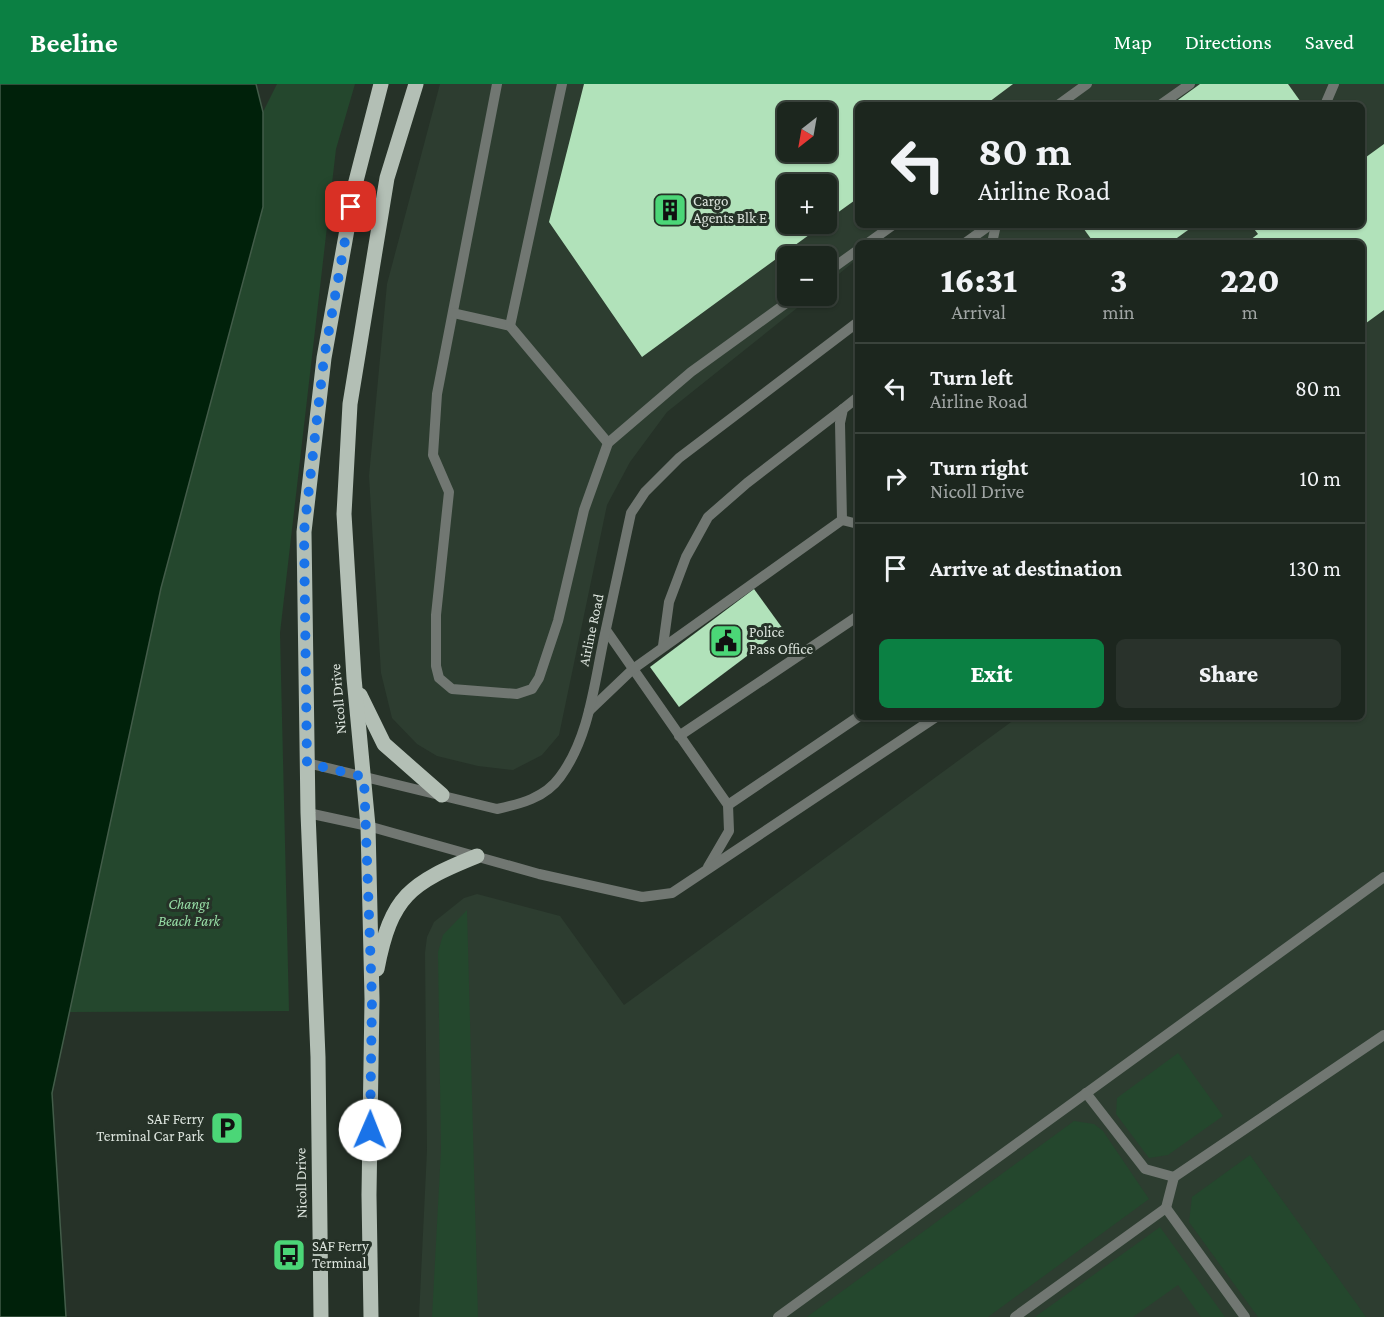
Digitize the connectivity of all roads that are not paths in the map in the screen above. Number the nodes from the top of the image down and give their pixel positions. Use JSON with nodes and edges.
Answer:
{"nodes":[{"id":1,"x":381,"y":84,"type":"edge"},
{"id":2,"x":416,"y":84,"type":"edge"},
{"id":3,"x":497,"y":84,"type":"edge"},
{"id":4,"x":562,"y":84,"type":"edge"},
{"id":5,"x":1087,"y":84,"type":"edge"},
{"id":6,"x":1190,"y":84,"type":"edge"},
{"id":7,"x":1335,"y":84,"type":"edge"},
{"id":8,"x":1062,"y":102,"type":"edge"},
{"id":9,"x":1164,"y":102,"type":"edge"},
{"id":10,"x":1326,"y":102,"type":"edge"},
{"id":11,"x":889,"y":228,"type":"edge"},
{"id":12,"x":986,"y":228,"type":"edge"},
{"id":13,"x":872,"y":240,"type":"edge"},
{"id":14,"x":969,"y":240,"type":"edge"},
{"id":15,"x":855,"y":252,"type":"edge"},
{"id":16,"x":837,"y":265,"type":"edge"},
{"id":17,"x":782,"y":306,"type":"edge"},
{"id":18,"x":453,"y":313,"type":"junction"},
{"id":19,"x":855,"y":324,"type":"edge"},
{"id":20,"x":510,"y":326,"type":"junction"},
{"id":21,"x":855,"y":399,"type":"edge"},
{"id":22,"x":843,"y":409,"type":"junction"},
{"id":23,"x":608,"y":443,"type":"junction"},
{"id":24,"x":842,"y":520,"type":"junction"},
{"id":25,"x":855,"y":523,"type":"edge"},
{"id":26,"x":855,"y":618,"type":"edge"},
{"id":27,"x":606,"y":630,"type":"junction"},
{"id":28,"x":663,"y":646,"type":"junction"},
{"id":29,"x":633,"y":669,"type":"junction"},
{"id":30,"x":354,"y":678,"type":"junction"},
{"id":31,"x":589,"y":711,"type":"junction"},
{"id":32,"x":855,"y":719,"type":"edge"},
{"id":33,"x":932,"y":720,"type":"edge"},
{"id":34,"x":679,"y":736,"type":"junction"},
{"id":35,"x":307,"y":763,"type":"junction"},
{"id":36,"x":364,"y":777,"type":"junction"},
{"id":37,"x":442,"y":795,"type":"junction"},
{"id":38,"x":728,"y":805,"type":"junction"},
{"id":39,"x":308,"y":813,"type":"junction"},
{"id":40,"x":368,"y":826,"type":"junction"},
{"id":41,"x":477,"y":856,"type":"junction"},
{"id":42,"x":704,"y":873,"type":"junction"},
{"id":43,"x":1384,"y":877,"type":"edge"},
{"id":44,"x":372,"y":999,"type":"junction"},
{"id":45,"x":1384,"y":1035,"type":"edge"},
{"id":46,"x":1086,"y":1093,"type":"junction"},
{"id":47,"x":1174,"y":1177,"type":"junction"},
{"id":48,"x":1166,"y":1208,"type":"junction"},
{"id":49,"x":321,"y":1317,"type":"edge"},
{"id":50,"x":371,"y":1317,"type":"edge"},
{"id":51,"x":778,"y":1317,"type":"edge"},
{"id":52,"x":1016,"y":1317,"type":"edge"},
{"id":53,"x":1245,"y":1317,"type":"edge"}],
"edges":[{"from":1,"to":35,"type":"main road","name":"Nicoll Drive"},
{"from":2,"to":30,"type":"main road","name":"Nicoll Drive"},
{"from":3,"to":18,"type":"lane"},
{"from":4,"to":20,"type":"lane"},
{"from":5,"to":8,"type":"lane"},
{"from":6,"to":9,"type":"lane"},
{"from":7,"to":10,"type":"lane"},
{"from":11,"to":13,"type":"lane"},
{"from":12,"to":14,"type":"lane"},
{"from":15,"to":16,"type":"lane"},
{"from":17,"to":23,"type":"lane"},
{"from":18,"to":20,"type":"lane"},
{"from":18,"to":23,"type":"lane"},
{"from":19,"to":27,"type":"lane","name":"Airline Road"},
{"from":20,"to":23,"type":"lane"},
{"from":21,"to":22,"type":"lane"},
{"from":22,"to":24,"type":"lane"},
{"from":22,"to":28,"type":"lane"},
{"from":24,"to":25,"type":"lane"},
{"from":24,"to":28,"type":"lane"},
{"from":26,"to":34,"type":"lane"},
{"from":27,"to":29,"type":"lane"},
{"from":27,"to":31,"type":"lane","name":"Airline Road"},
{"from":28,"to":29,"type":"lane"},
{"from":29,"to":31,"type":"lane"},
{"from":29,"to":34,"type":"lane"},
{"from":30,"to":36,"type":"main road","name":"Nicoll Drive"},
{"from":30,"to":37,"type":"main road"},
{"from":31,"to":37,"type":"lane","name":"Airline Road"},
{"from":32,"to":38,"type":"lane"},
{"from":33,"to":42,"type":"lane"},
{"from":34,"to":38,"type":"lane"},
{"from":35,"to":36,"type":"lane","name":"Airline Road"},
{"from":35,"to":39,"type":"main road","name":"Nicoll Drive"},
{"from":36,"to":37,"type":"lane","name":"Airline Road"},
{"from":36,"to":40,"type":"main road","name":"Nicoll Drive"},
{"from":38,"to":42,"type":"lane"},
{"from":39,"to":40,"type":"lane"},
{"from":39,"to":49,"type":"main road","name":"Nicoll Drive"},
{"from":40,"to":41,"type":"lane"},
{"from":40,"to":44,"type":"main road","name":"Nicoll Drive"},
{"from":41,"to":42,"type":"lane"},
{"from":41,"to":44,"type":"main road"},
{"from":43,"to":46,"type":"lane"},
{"from":44,"to":50,"type":"main road","name":"Nicoll Drive"},
{"from":45,"to":47,"type":"lane"},
{"from":46,"to":47,"type":"lane"},
{"from":46,"to":51,"type":"lane"},
{"from":47,"to":48,"type":"lane"},
{"from":48,"to":52,"type":"lane"},
{"from":48,"to":53,"type":"lane"}]}
